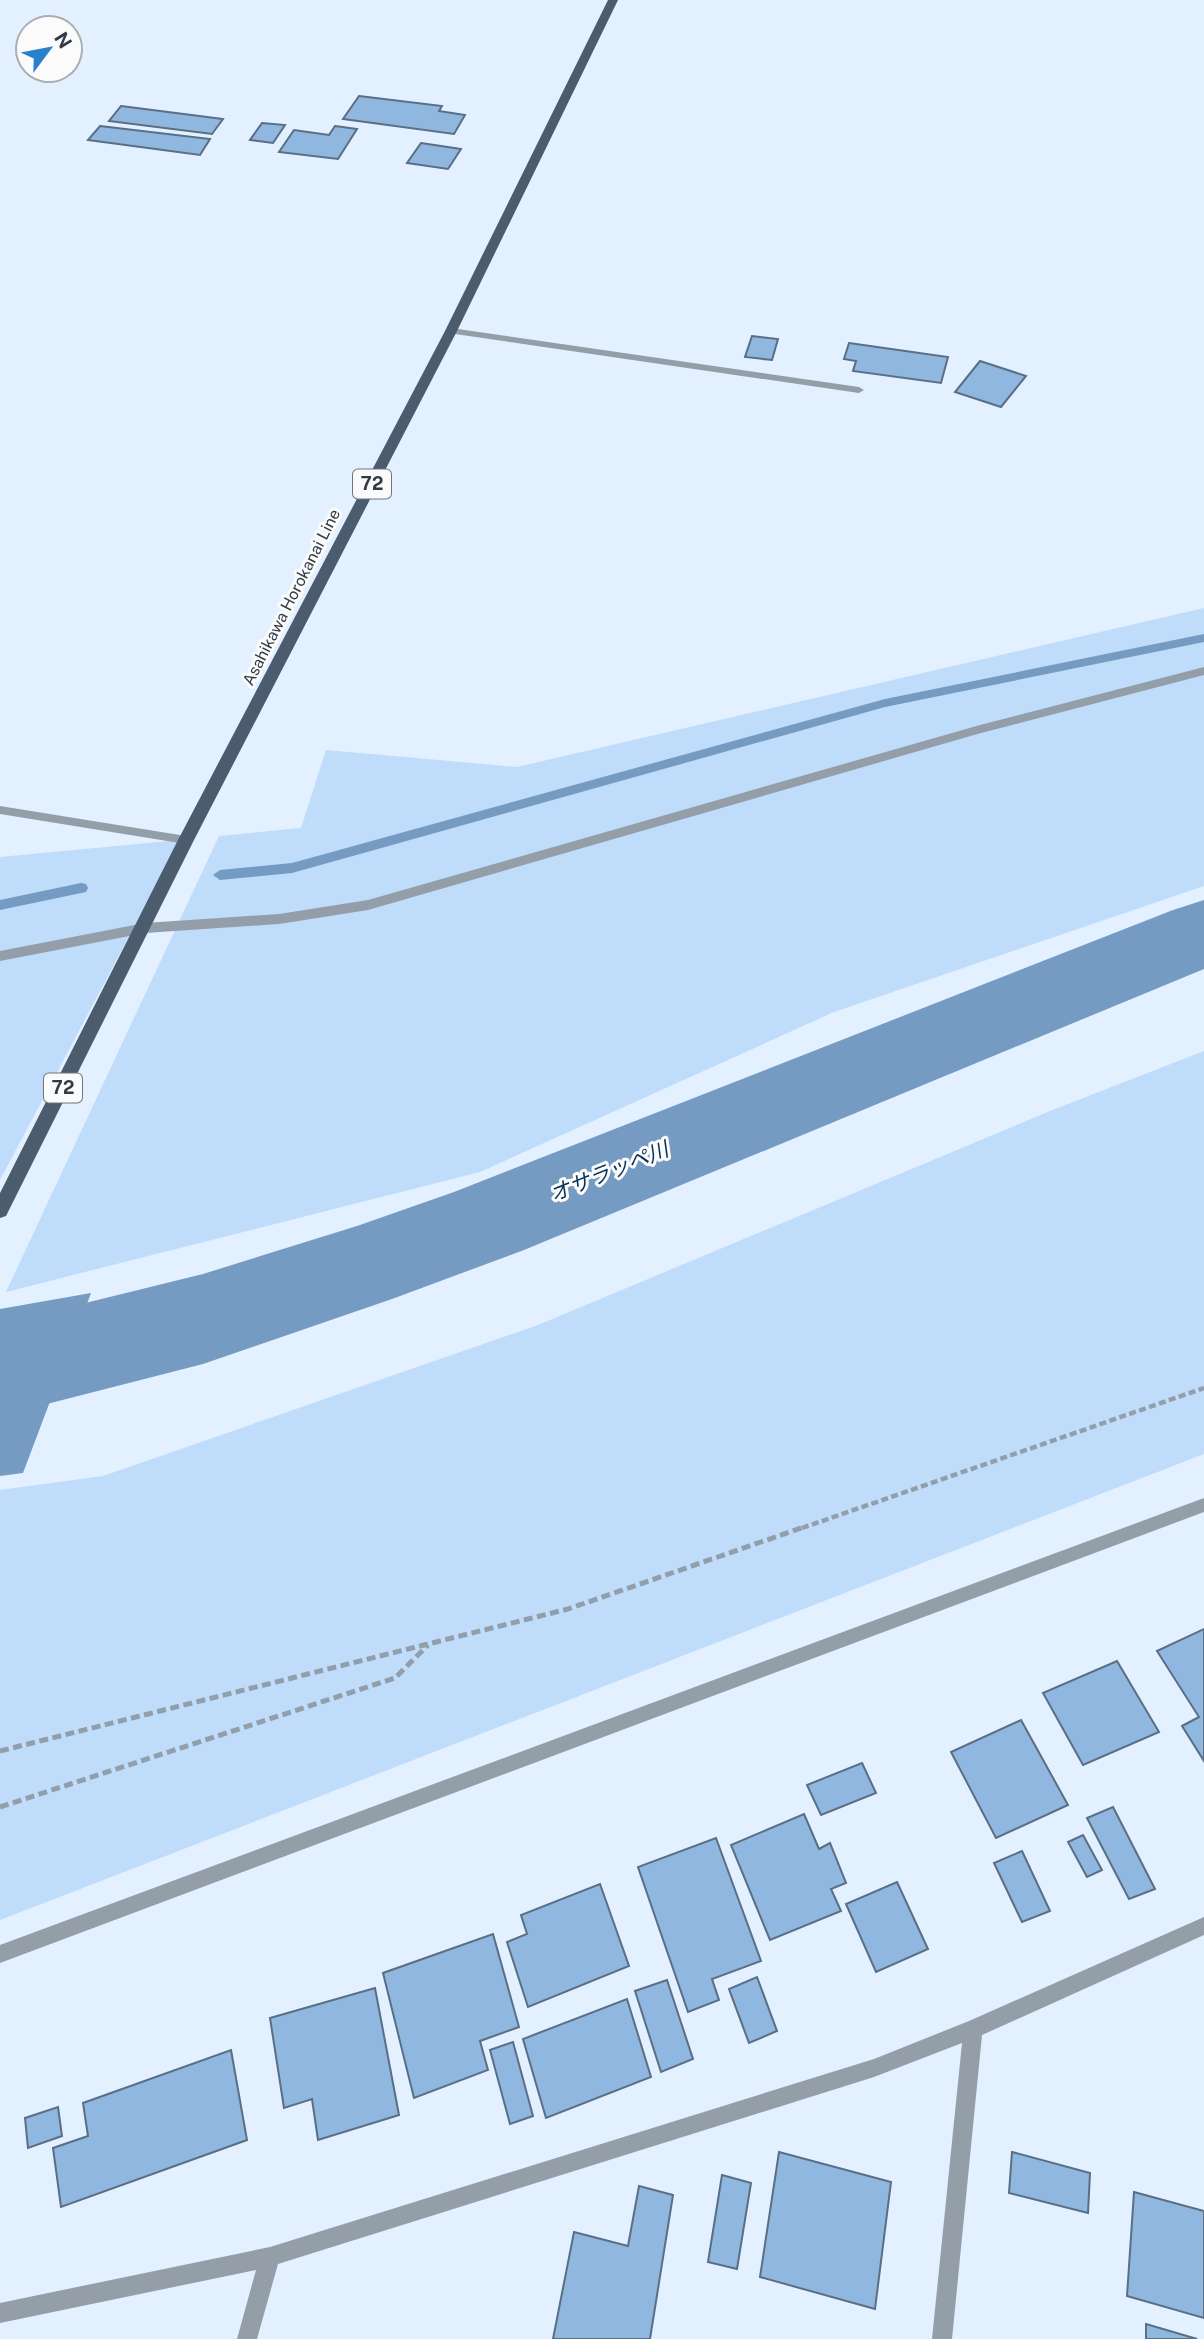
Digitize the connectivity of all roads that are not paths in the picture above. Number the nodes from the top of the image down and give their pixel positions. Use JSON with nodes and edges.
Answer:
{"nodes":[{"id":1,"x":613,"y":0,"type":"edge"},
{"id":2,"x":451,"y":331,"type":"junction"},
{"id":3,"x":859,"y":390,"type":"dead end"},
{"id":4,"x":1204,"y":671,"type":"edge"},
{"id":5,"x":0,"y":810,"type":"edge"},
{"id":6,"x":186,"y":840,"type":"junction"},
{"id":7,"x":145,"y":928,"type":"junction"},
{"id":8,"x":0,"y":956,"type":"edge"},
{"id":9,"x":0,"y":1211,"type":"edge"},
{"id":10,"x":1204,"y":1505,"type":"edge"},
{"id":11,"x":1204,"y":1926,"type":"edge"},
{"id":12,"x":0,"y":1954,"type":"edge"},
{"id":13,"x":973,"y":2029,"type":"junction"},
{"id":14,"x":270,"y":2257,"type":"junction"},
{"id":15,"x":0,"y":2313,"type":"edge"},
{"id":16,"x":247,"y":2339,"type":"edge"},
{"id":17,"x":942,"y":2339,"type":"edge"}],
"edges":[{"from":1,"to":2,"type":"main road","name":"Asahikawa Horokanai Line","number":"72"},
{"from":2,"to":3,"type":"street"},
{"from":2,"to":6,"type":"main road","name":"Asahikawa Horokanai Line","number":"72"},
{"from":4,"to":7,"type":"street"},
{"from":5,"to":6,"type":"street"},
{"from":6,"to":7,"type":"main road","name":"Asahikawa Horokanai Line","number":"72"},
{"from":7,"to":8,"type":"street"},
{"from":7,"to":9,"type":"main road","name":"Asahikawa Horokanai Line","number":"72"},
{"from":10,"to":12,"type":"street"},
{"from":11,"to":13,"type":"street"},
{"from":13,"to":14,"type":"street"},
{"from":13,"to":17,"type":"street"},
{"from":14,"to":15,"type":"street"},
{"from":14,"to":16,"type":"street"}]}
